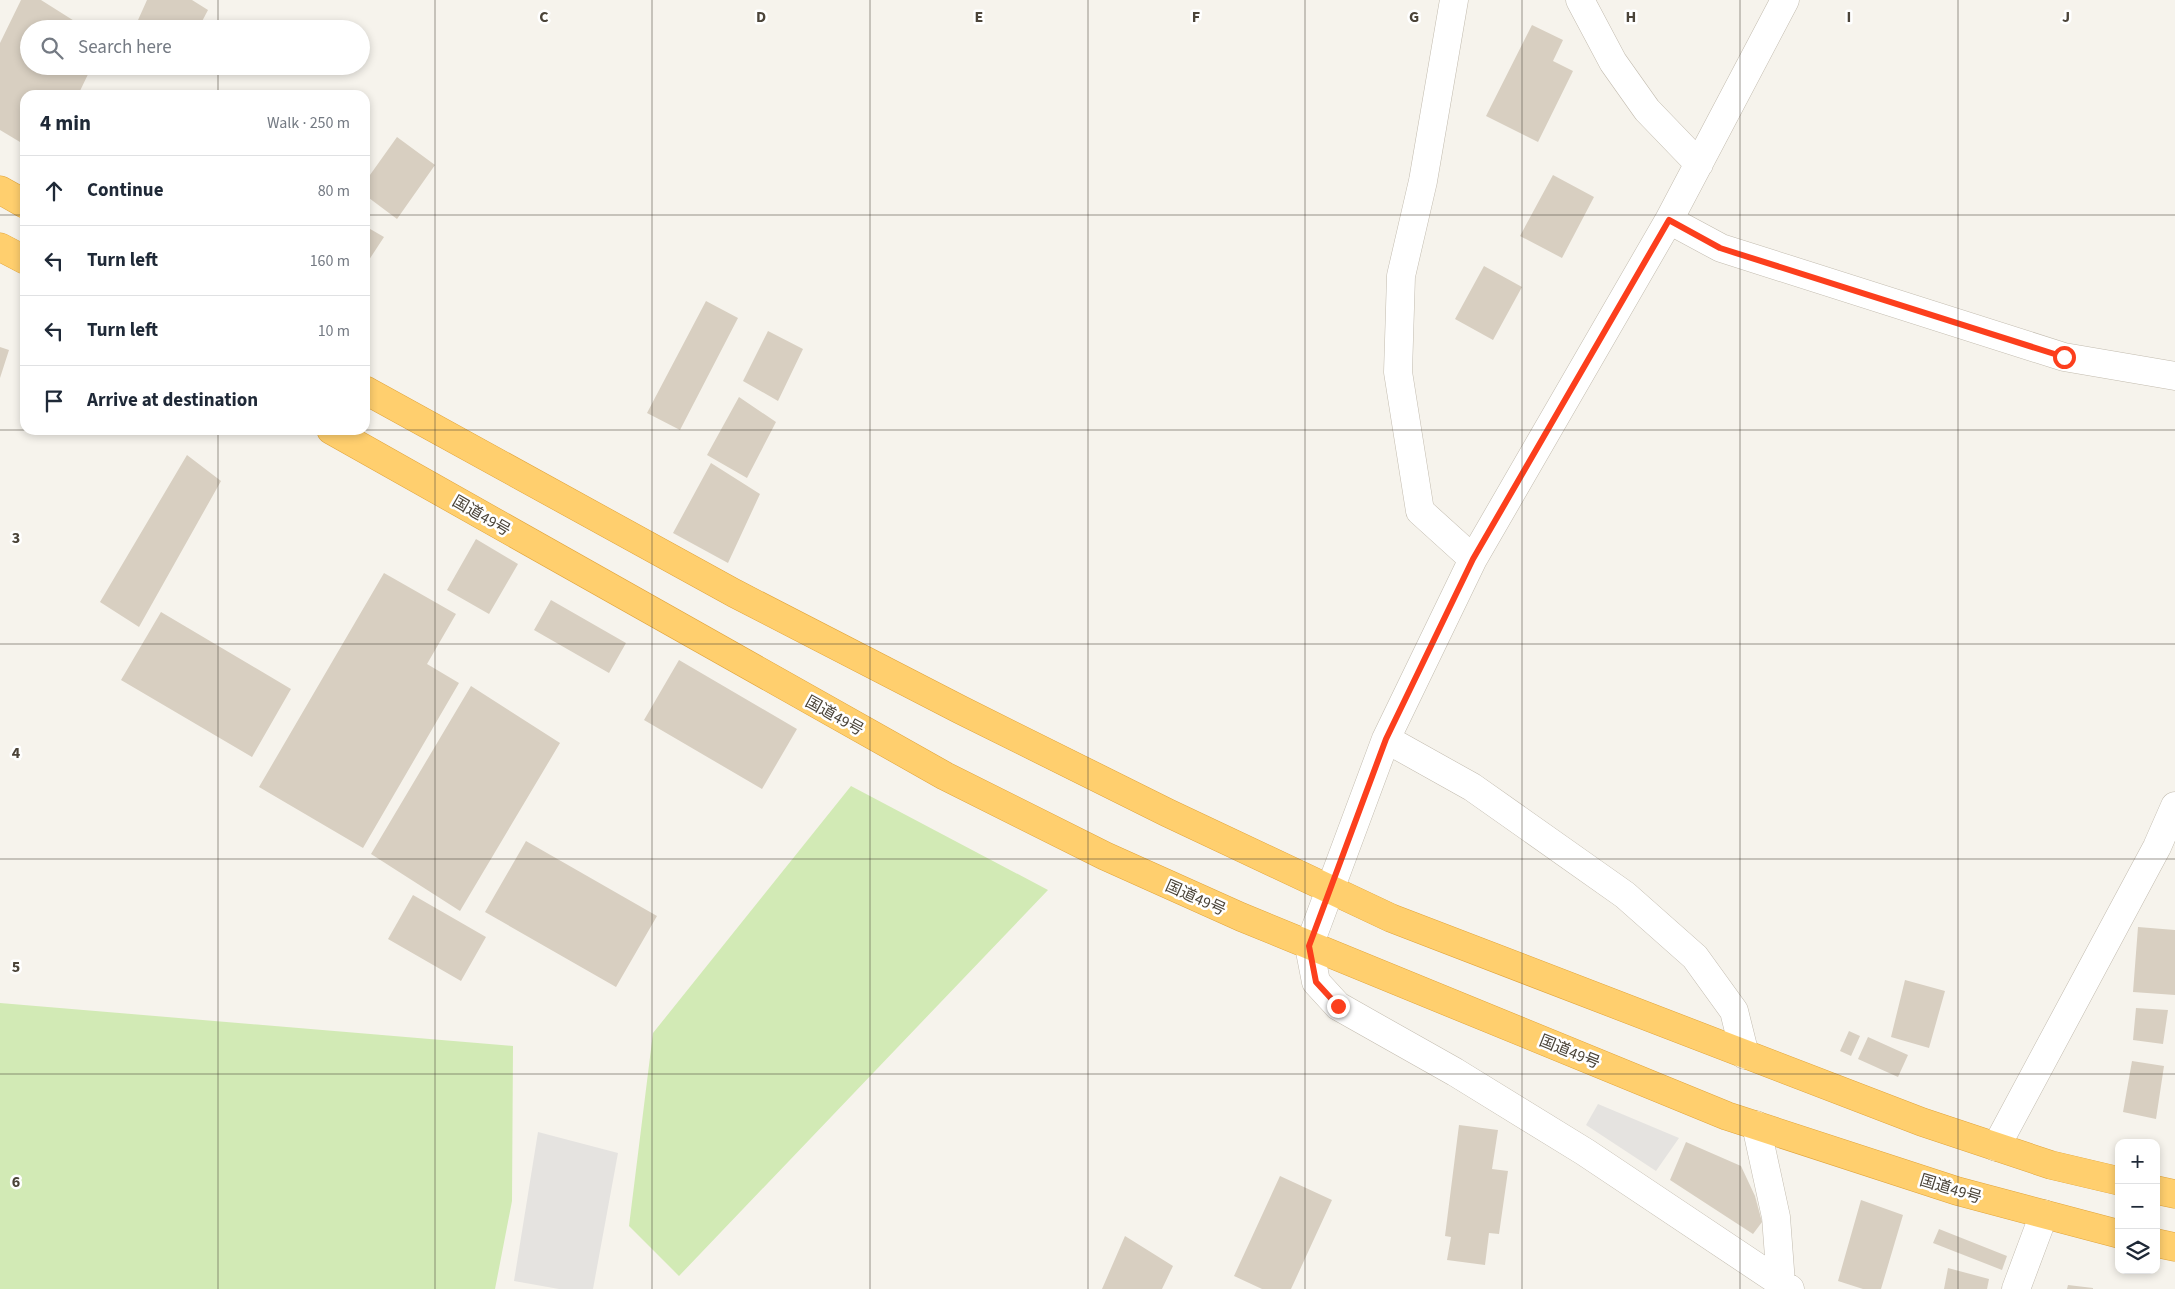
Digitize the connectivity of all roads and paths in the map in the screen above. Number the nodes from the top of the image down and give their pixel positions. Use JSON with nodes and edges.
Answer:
{"nodes":[{"id":1,"x":1454,"y":0,"type":"edge"},
{"id":2,"x":1580,"y":0,"type":"edge"},
{"id":3,"x":1785,"y":0,"type":"edge"},
{"id":4,"x":1699,"y":164,"type":"junction"},
{"id":5,"x":0,"y":190,"type":"edge"},
{"id":6,"x":20,"y":201,"type":"edge"},
{"id":7,"x":1669,"y":220,"type":"junction"},
{"id":8,"x":0,"y":247,"type":"edge"},
{"id":9,"x":20,"y":257,"type":"edge"},
{"id":10,"x":2175,"y":376,"type":"edge"},
{"id":11,"x":370,"y":393,"type":"edge"},
{"id":12,"x":340,"y":435,"type":"edge"},
{"id":13,"x":1473,"y":559,"type":"junction"},
{"id":14,"x":1386,"y":739,"type":"junction"},
{"id":15,"x":2175,"y":806,"type":"edge"},
{"id":16,"x":1330,"y":890,"type":"junction"},
{"id":17,"x":1309,"y":946,"type":"junction"},
{"id":18,"x":1745,"y":1055,"type":"junction"},
{"id":19,"x":1756,"y":1125,"type":"junction"},
{"id":20,"x":1996,"y":1146,"type":"junction"},
{"id":21,"x":2115,"y":1180,"type":"edge"},
{"id":22,"x":2160,"y":1191,"type":"edge"},
{"id":23,"x":2175,"y":1194,"type":"edge"},
{"id":24,"x":2044,"y":1214,"type":"junction"},
{"id":25,"x":2115,"y":1233,"type":"edge"},
{"id":26,"x":2160,"y":1244,"type":"edge"},
{"id":27,"x":2175,"y":1247,"type":"edge"},
{"id":28,"x":1786,"y":1286,"type":"edge"},
{"id":29,"x":2016,"y":1289,"type":"edge"}],
"edges":[{"from":1,"to":13,"type":"street"},
{"from":2,"to":4,"type":"street"},
{"from":3,"to":4,"type":"street"},
{"from":4,"to":7,"type":"street"},
{"from":5,"to":6,"type":"highway"},
{"from":7,"to":10,"type":"street"},
{"from":7,"to":13,"type":"street"},
{"from":8,"to":9,"type":"highway"},
{"from":11,"to":16,"type":"highway"},
{"from":12,"to":17,"type":"highway","name":"国道49号"},
{"from":13,"to":14,"type":"street"},
{"from":14,"to":16,"type":"street"},
{"from":14,"to":18,"type":"street"},
{"from":15,"to":20,"type":"street"},
{"from":16,"to":17,"type":"street"},
{"from":16,"to":18,"type":"highway"},
{"from":17,"to":19,"type":"highway","name":"国道49号"},
{"from":17,"to":28,"type":"street"},
{"from":18,"to":20,"type":"highway"},
{"from":19,"to":24,"type":"highway","name":"国道49号"},
{"from":19,"to":28,"type":"street"},
{"from":20,"to":21,"type":"highway"},
{"from":22,"to":23,"type":"highway"},
{"from":24,"to":25,"type":"highway","name":"国道49号"},
{"from":24,"to":29,"type":"street"},
{"from":26,"to":27,"type":"highway"}]}
